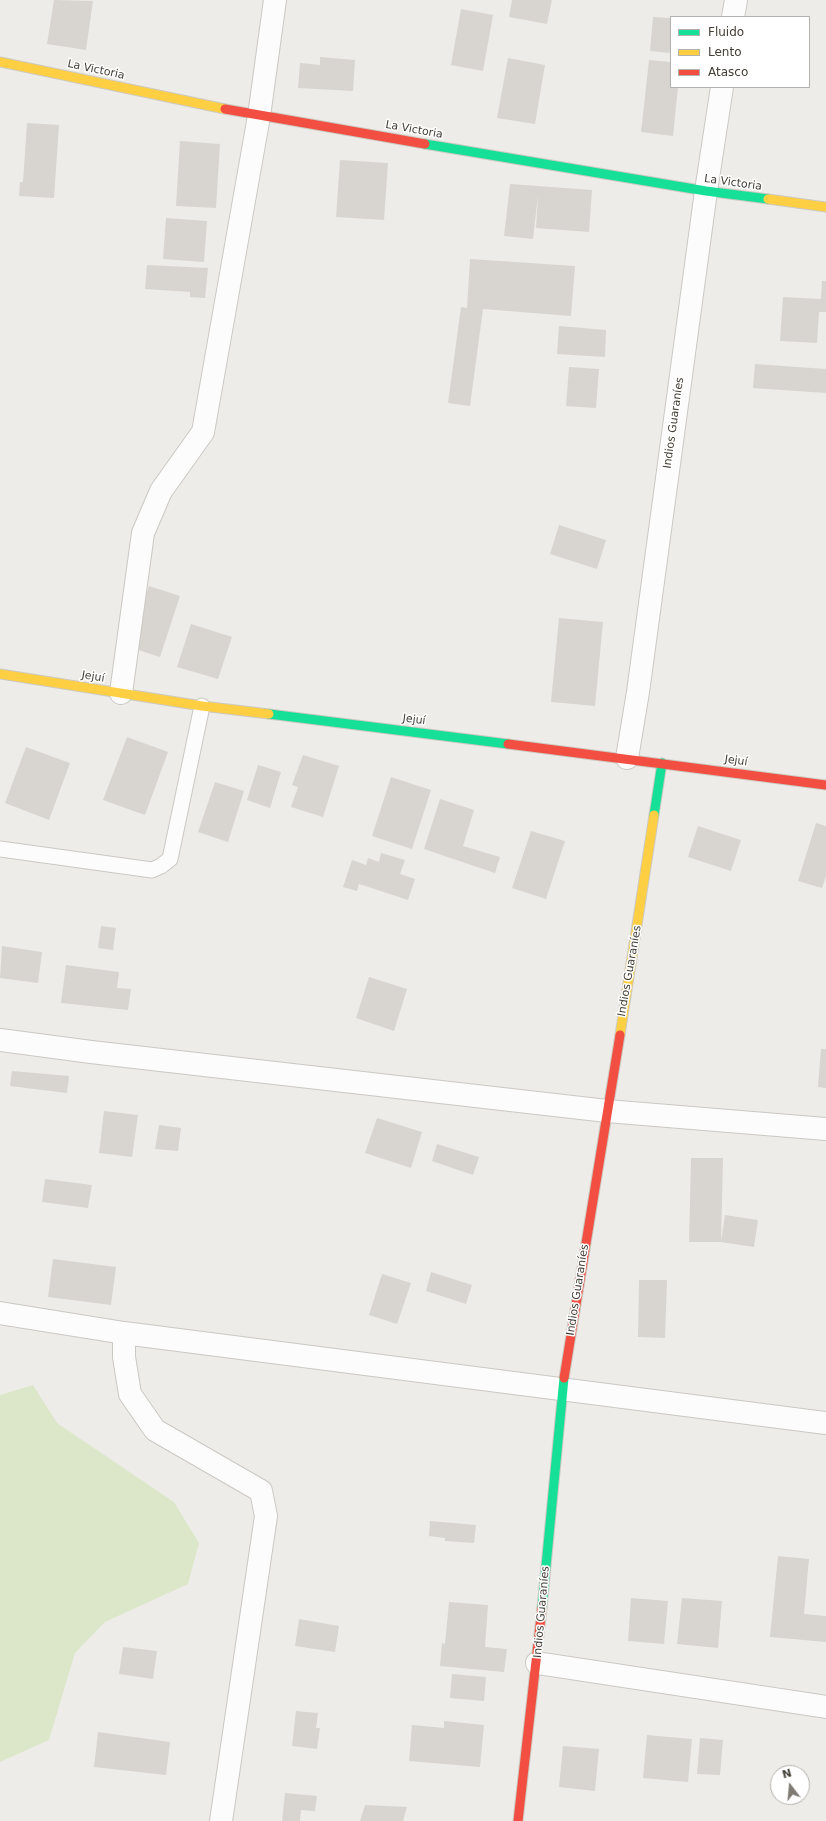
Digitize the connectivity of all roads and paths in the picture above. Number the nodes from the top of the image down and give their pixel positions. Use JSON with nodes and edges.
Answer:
{"nodes":[{"id":1,"x":275,"y":0,"type":"edge"},
{"id":2,"x":736,"y":0,"type":"edge"},
{"id":3,"x":733,"y":16,"type":"edge"},
{"id":4,"x":0,"y":62,"type":"edge"},
{"id":5,"x":722,"y":88,"type":"edge"},
{"id":6,"x":259,"y":116,"type":"junction"},
{"id":7,"x":706,"y":191,"type":"junction"},
{"id":8,"x":826,"y":207,"type":"edge"},
{"id":9,"x":0,"y":674,"type":"edge"},
{"id":10,"x":121,"y":693,"type":"junction"},
{"id":11,"x":202,"y":706,"type":"junction"},
{"id":12,"x":627,"y":758,"type":"junction"},
{"id":13,"x":662,"y":763,"type":"junction"},
{"id":14,"x":826,"y":785,"type":"edge"},
{"id":15,"x":0,"y":849,"type":"edge"},
{"id":16,"x":0,"y":1040,"type":"edge"},
{"id":17,"x":607,"y":1111,"type":"junction"},
{"id":18,"x":826,"y":1129,"type":"edge"},
{"id":19,"x":0,"y":1313,"type":"edge"},
{"id":20,"x":124,"y":1333,"type":"junction"},
{"id":21,"x":562,"y":1390,"type":"junction"},
{"id":22,"x":826,"y":1423,"type":"edge"},
{"id":23,"x":537,"y":1663,"type":"junction"},
{"id":24,"x":826,"y":1707,"type":"edge"},
{"id":25,"x":221,"y":1821,"type":"edge"},
{"id":26,"x":518,"y":1821,"type":"edge"}],
"edges":[{"from":1,"to":6,"type":"street"},
{"from":2,"to":3,"type":"street"},
{"from":4,"to":6,"type":"street","name":"La Victoria"},
{"from":5,"to":7,"type":"street","name":"Indios Guaraníes"},
{"from":6,"to":7,"type":"street","name":"La Victoria"},
{"from":6,"to":10,"type":"street"},
{"from":7,"to":8,"type":"street","name":"La Victoria"},
{"from":7,"to":12,"type":"street","name":"Indios Guaraníes"},
{"from":9,"to":10,"type":"street","name":"Jejuí"},
{"from":10,"to":11,"type":"street","name":"Jejuí"},
{"from":11,"to":12,"type":"street","name":"Jejuí"},
{"from":11,"to":15,"type":"lane"},
{"from":12,"to":13,"type":"street","name":"Jejuí"},
{"from":13,"to":14,"type":"street","name":"Jejuí"},
{"from":13,"to":17,"type":"street","name":"Indios Guaraníes"},
{"from":16,"to":17,"type":"street"},
{"from":17,"to":18,"type":"street"},
{"from":17,"to":21,"type":"street","name":"Indios Guaraníes"},
{"from":19,"to":20,"type":"street"},
{"from":20,"to":21,"type":"street"},
{"from":20,"to":25,"type":"street"},
{"from":21,"to":22,"type":"street"},
{"from":21,"to":23,"type":"street","name":"Indios Guaraníes"},
{"from":23,"to":24,"type":"street"},
{"from":23,"to":26,"type":"street","name":"Indios Guaraníes"}]}
